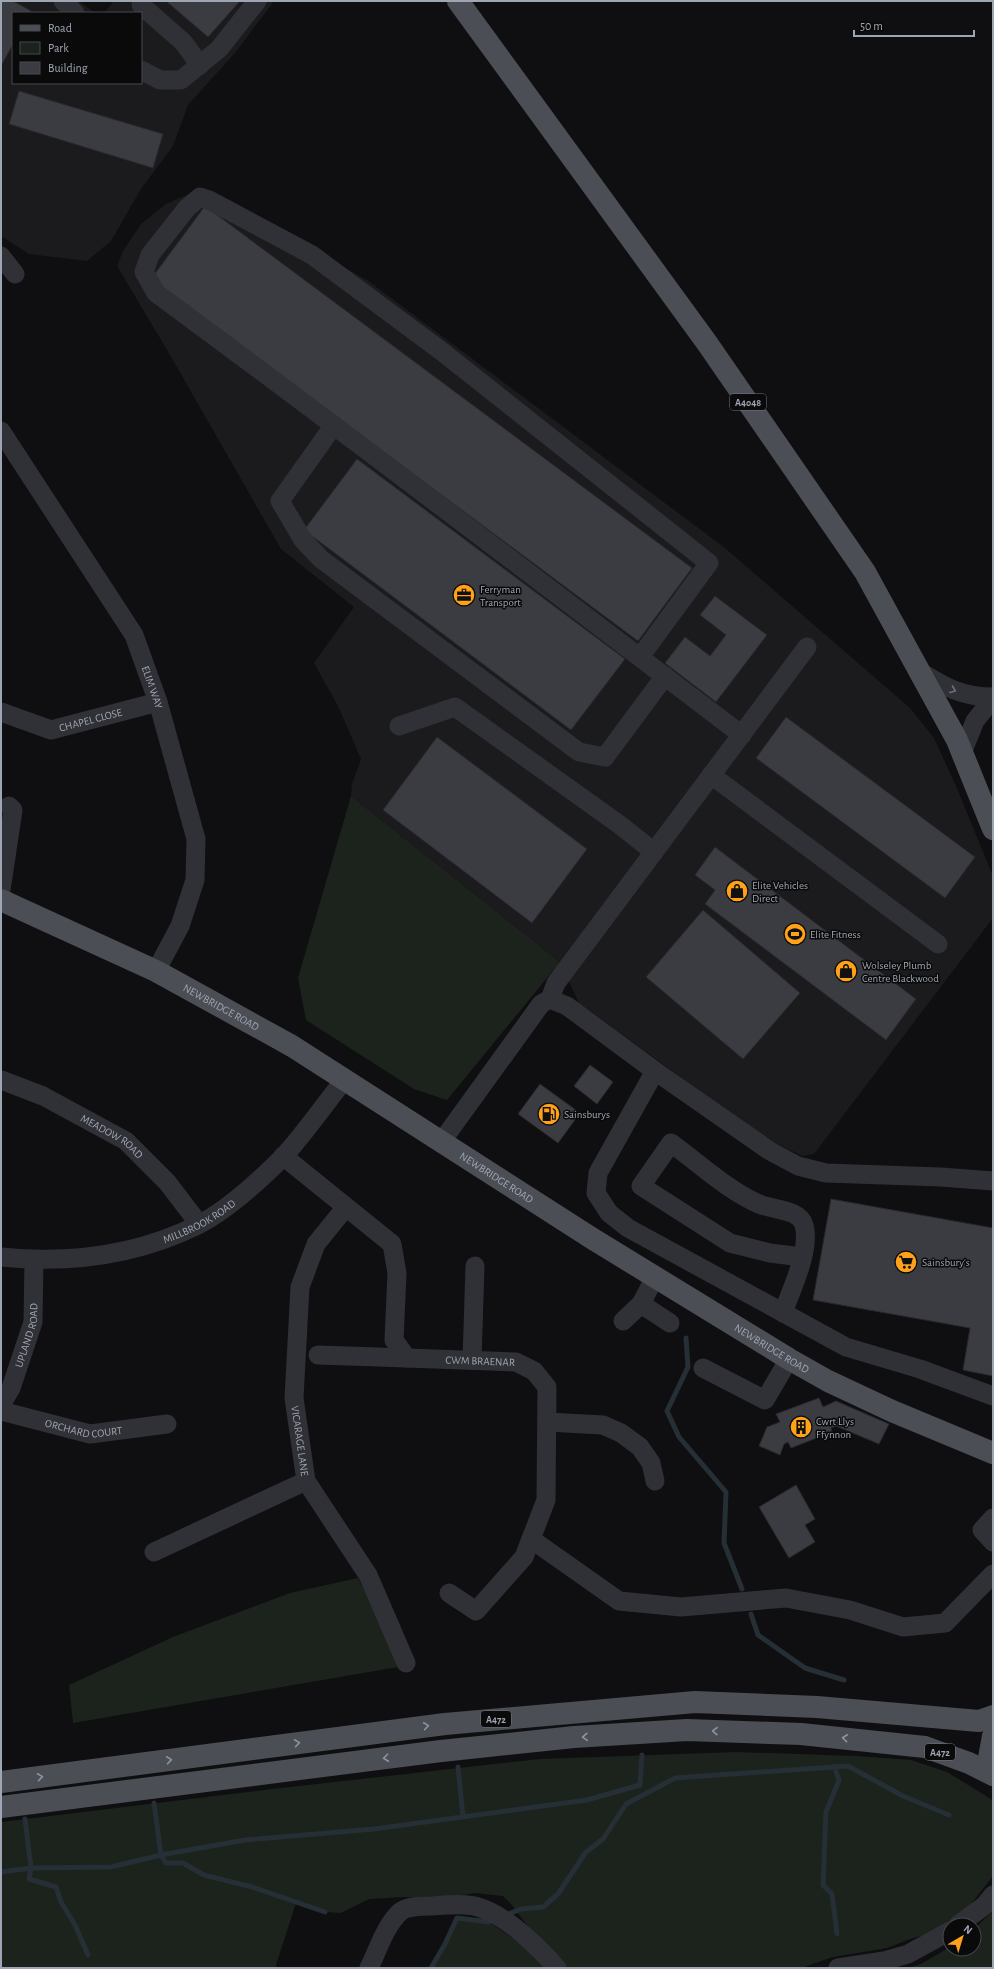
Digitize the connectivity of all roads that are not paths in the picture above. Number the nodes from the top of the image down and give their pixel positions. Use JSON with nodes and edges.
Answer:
{"nodes":[{"id":1,"x":63,"y":1,"type":"edge"},
{"id":2,"x":257,"y":1,"type":"edge"},
{"id":3,"x":458,"y":1,"type":"edge"},
{"id":4,"x":141,"y":5,"type":"dead end"},
{"id":5,"x":74,"y":12,"type":"edge"},
{"id":6,"x":200,"y":65,"type":"junction"},
{"id":7,"x":142,"y":71,"type":"edge"},
{"id":8,"x":1,"y":256,"type":"edge"},
{"id":9,"x":15,"y":274,"type":"dead end"},
{"id":10,"x":334,"y":425,"type":"junction"},
{"id":11,"x":1,"y":432,"type":"edge"},
{"id":12,"x":807,"y":647,"type":"dead end"},
{"id":13,"x":640,"y":657,"type":"junction"},
{"id":14,"x":919,"y":671,"type":"junction"},
{"id":15,"x":665,"y":676,"type":"junction"},
{"id":16,"x":993,"y":697,"type":"edge"},
{"id":17,"x":158,"y":702,"type":"junction"},
{"id":18,"x":1,"y":712,"type":"edge"},
{"id":19,"x":399,"y":726,"type":"dead end"},
{"id":20,"x":742,"y":735,"type":"junction"},
{"id":21,"x":962,"y":753,"type":"junction"},
{"id":22,"x":711,"y":775,"type":"junction"},
{"id":23,"x":9,"y":806,"type":"dead end"},
{"id":24,"x":993,"y":829,"type":"edge"},
{"id":25,"x":654,"y":852,"type":"junction"},
{"id":26,"x":1,"y":890,"type":"edge"},
{"id":27,"x":1,"y":900,"type":"edge"},
{"id":28,"x":938,"y":944,"type":"dead end"},
{"id":29,"x":156,"y":971,"type":"junction"},
{"id":30,"x":550,"y":999,"type":"junction"},
{"id":31,"x":655,"y":1071,"type":"junction"},
{"id":32,"x":345,"y":1079,"type":"junction"},
{"id":33,"x":1,"y":1080,"type":"edge"},
{"id":34,"x":442,"y":1141,"type":"junction"},
{"id":35,"x":283,"y":1156,"type":"junction"},
{"id":36,"x":993,"y":1182,"type":"edge"},
{"id":37,"x":346,"y":1207,"type":"junction"},
{"id":38,"x":199,"y":1224,"type":"junction"},
{"id":39,"x":1,"y":1257,"type":"edge"},
{"id":40,"x":802,"y":1257,"type":"junction"},
{"id":41,"x":34,"y":1260,"type":"junction"},
{"id":42,"x":475,"y":1266,"type":"dead end"},
{"id":43,"x":655,"y":1277,"type":"junction"},
{"id":44,"x":641,"y":1304,"type":"junction"},
{"id":45,"x":783,"y":1313,"type":"junction"},
{"id":46,"x":623,"y":1321,"type":"dead end"},
{"id":47,"x":670,"y":1323,"type":"dead end"},
{"id":48,"x":318,"y":1355,"type":"dead end"},
{"id":49,"x":407,"y":1358,"type":"junction"},
{"id":50,"x":789,"y":1359,"type":"junction"},
{"id":51,"x":472,"y":1360,"type":"junction"},
{"id":52,"x":703,"y":1368,"type":"dead end"},
{"id":53,"x":993,"y":1396,"type":"edge"},
{"id":54,"x":1,"y":1405,"type":"edge"},
{"id":55,"x":1,"y":1411,"type":"edge"},
{"id":56,"x":547,"y":1422,"type":"junction"},
{"id":57,"x":167,"y":1424,"type":"dead end"},
{"id":58,"x":993,"y":1453,"type":"edge"},
{"id":59,"x":306,"y":1481,"type":"junction"},
{"id":60,"x":655,"y":1481,"type":"dead end"},
{"id":61,"x":993,"y":1518,"type":"edge"},
{"id":62,"x":531,"y":1539,"type":"junction"},
{"id":63,"x":993,"y":1542,"type":"edge"},
{"id":64,"x":154,"y":1552,"type":"dead end"},
{"id":65,"x":990,"y":1576,"type":"edge"},
{"id":66,"x":449,"y":1593,"type":"dead end"},
{"id":67,"x":406,"y":1663,"type":"dead end"},
{"id":68,"x":993,"y":1716,"type":"edge"},
{"id":69,"x":993,"y":1736,"type":"edge"},
{"id":70,"x":993,"y":1775,"type":"edge"},
{"id":71,"x":1,"y":1782,"type":"edge"},
{"id":72,"x":1,"y":1807,"type":"edge"},
{"id":73,"x":993,"y":1895,"type":"edge"},
{"id":74,"x":969,"y":1917,"type":"edge"},
{"id":75,"x":942,"y":1935,"type":"edge"},
{"id":76,"x":370,"y":1968,"type":"edge"},
{"id":77,"x":557,"y":1968,"type":"edge"},
{"id":78,"x":838,"y":1968,"type":"edge"}],
"edges":[{"from":1,"to":5,"type":"street"},
{"from":2,"to":6,"type":"street"},
{"from":3,"to":14,"type":"main road","number":"A4048"},
{"from":4,"to":6,"type":"street"},
{"from":6,"to":7,"type":"street"},
{"from":8,"to":9,"type":"street"},
{"from":10,"to":13,"type":"street"},
{"from":10,"to":13,"type":"street"},
{"from":10,"to":15,"type":"street"},
{"from":11,"to":17,"type":"street","name":"ELIM WAY"},
{"from":12,"to":20,"type":"street"},
{"from":13,"to":15,"type":"street"},
{"from":14,"to":16,"type":"street","one_way":true},
{"from":14,"to":21,"type":"main road","number":"A4048"},
{"from":15,"to":20,"type":"street"},
{"from":16,"to":21,"type":"street"},
{"from":17,"to":18,"type":"street","name":"CHAPEL CLOSE"},
{"from":17,"to":29,"type":"street","name":"ELIM WAY"},
{"from":19,"to":25,"type":"street"},
{"from":20,"to":22,"type":"street"},
{"from":21,"to":24,"type":"main road","number":"A4048"},
{"from":22,"to":25,"type":"street"},
{"from":22,"to":28,"type":"street"},
{"from":23,"to":26,"type":"street"},
{"from":25,"to":30,"type":"street"},
{"from":27,"to":29,"type":"main road","name":"NEWBRIDGE ROAD"},
{"from":29,"to":32,"type":"main road","name":"NEWBRIDGE ROAD"},
{"from":30,"to":31,"type":"street"},
{"from":30,"to":34,"type":"street"},
{"from":31,"to":36,"type":"street"},
{"from":31,"to":45,"type":"street"},
{"from":32,"to":34,"type":"main road","name":"NEWBRIDGE ROAD"},
{"from":32,"to":35,"type":"street","name":"MILLBROOK ROAD"},
{"from":33,"to":38,"type":"street","name":"MEADOW ROAD"},
{"from":34,"to":43,"type":"main road","name":"NEWBRIDGE ROAD"},
{"from":35,"to":37,"type":"street"},
{"from":35,"to":38,"type":"street","name":"MILLBROOK ROAD"},
{"from":37,"to":49,"type":"street"},
{"from":37,"to":59,"type":"street","name":"VICARAGE LANE"},
{"from":38,"to":41,"type":"street","name":"MILLBROOK ROAD"},
{"from":39,"to":41,"type":"street","name":"MILLBROOK ROAD"},
{"from":40,"to":40,"type":"street"},
{"from":40,"to":45,"type":"street"},
{"from":41,"to":54,"type":"street","name":"UPLAND ROAD"},
{"from":42,"to":51,"type":"street"},
{"from":43,"to":44,"type":"street"},
{"from":43,"to":50,"type":"main road","name":"NEWBRIDGE ROAD"},
{"from":44,"to":46,"type":"street"},
{"from":44,"to":47,"type":"street"},
{"from":45,"to":53,"type":"street"},
{"from":48,"to":49,"type":"street","name":"CWM BRAENAR"},
{"from":49,"to":51,"type":"street","name":"CWM BRAENAR"},
{"from":50,"to":52,"type":"street"},
{"from":50,"to":58,"type":"main road","name":"NEWBRIDGE ROAD"},
{"from":51,"to":56,"type":"street","name":"CWM BRAENAR"},
{"from":55,"to":57,"type":"street","name":"ORCHARD COURT"},
{"from":56,"to":60,"type":"street"},
{"from":56,"to":62,"type":"street","name":"CWM BRAENAR"},
{"from":59,"to":64,"type":"street"},
{"from":59,"to":67,"type":"street","name":"VICARAGE LANE"},
{"from":61,"to":63,"type":"street"},
{"from":62,"to":65,"type":"street"},
{"from":62,"to":66,"type":"street","name":"CWM BRAENAR"},
{"from":71,"to":68,"type":"main road","number":"A472","one_way":true},
{"from":69,"to":70,"type":"main road","number":"A472"},
{"from":70,"to":72,"type":"main road","number":"A472","one_way":true},
{"from":73,"to":74,"type":"street"},
{"from":75,"to":78,"type":"street"},
{"from":76,"to":77,"type":"street"}]}
